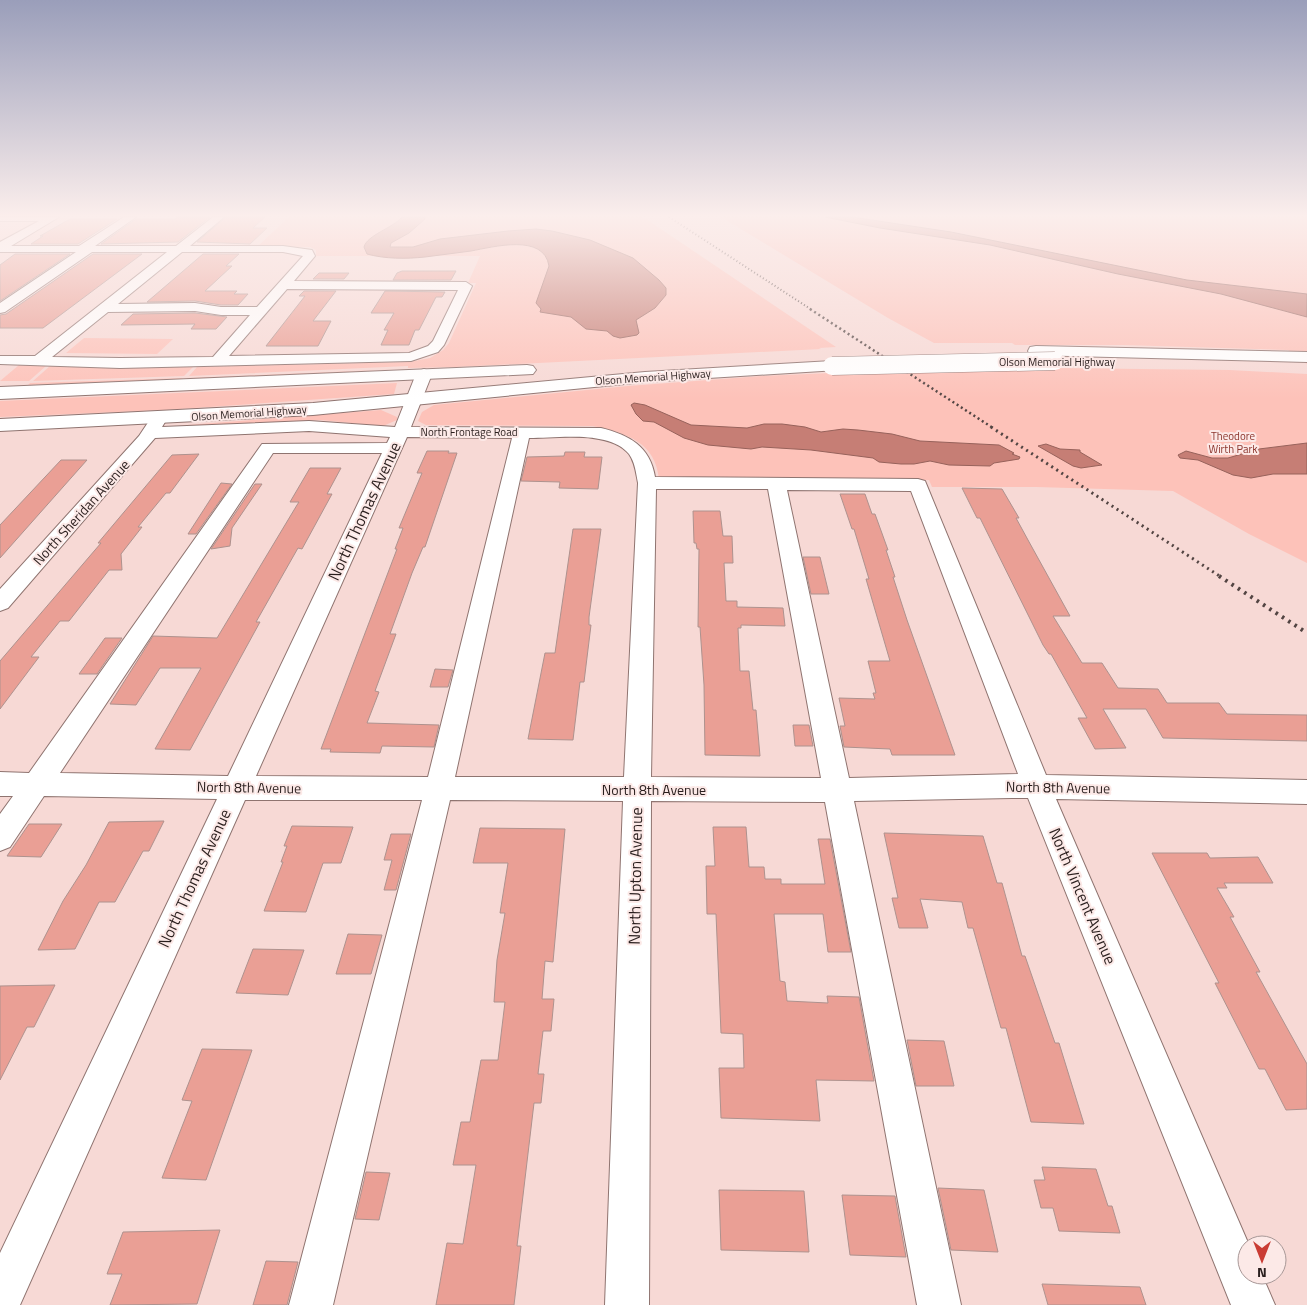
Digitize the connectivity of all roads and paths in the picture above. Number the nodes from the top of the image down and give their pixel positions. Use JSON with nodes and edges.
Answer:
{"nodes":[{"id":1,"x":43,"y":278,"type":"edge"},
{"id":2,"x":142,"y":278,"type":"edge"},
{"id":3,"x":290,"y":278,"type":"edge"},
{"id":4,"x":284,"y":285,"type":"junction"},
{"id":5,"x":0,"y":308,"type":"edge"},
{"id":6,"x":104,"y":308,"type":"junction"},
{"id":7,"x":260,"y":312,"type":"junction"},
{"id":8,"x":1307,"y":357,"type":"edge"},
{"id":9,"x":0,"y":360,"type":"edge"},
{"id":10,"x":38,"y":361,"type":"junction"},
{"id":11,"x":825,"y":361,"type":"junction"},
{"id":12,"x":216,"y":362,"type":"junction"},
{"id":13,"x":1307,"y":366,"type":"edge"},
{"id":14,"x":424,"y":374,"type":"junction"},
{"id":15,"x":0,"y":393,"type":"edge"},
{"id":16,"x":413,"y":400,"type":"junction"},
{"id":17,"x":0,"y":425,"type":"edge"},
{"id":18,"x":154,"y":426,"type":"junction"},
{"id":19,"x":522,"y":432,"type":"junction"},
{"id":20,"x":397,"y":440,"type":"junction"},
{"id":21,"x":635,"y":449,"type":"joint"},
{"id":22,"x":647,"y":483,"type":"junction"},
{"id":23,"x":777,"y":485,"type":"junction"},
{"id":24,"x":0,"y":603,"type":"edge"},
{"id":25,"x":0,"y":784,"type":"edge"},
{"id":26,"x":37,"y":785,"type":"junction"},
{"id":27,"x":1037,"y":787,"type":"junction"},
{"id":28,"x":236,"y":788,"type":"junction"},
{"id":29,"x":439,"y":788,"type":"junction"},
{"id":30,"x":637,"y":789,"type":"junction"},
{"id":31,"x":837,"y":790,"type":"junction"},
{"id":32,"x":1307,"y":792,"type":"edge"},
{"id":33,"x":0,"y":838,"type":"edge"},
{"id":34,"x":0,"y":1300,"type":"edge"},
{"id":35,"x":311,"y":1305,"type":"edge"},
{"id":36,"x":627,"y":1305,"type":"edge"},
{"id":37,"x":939,"y":1305,"type":"edge"},
{"id":38,"x":1253,"y":1305,"type":"edge"}],
"edges":[{"from":1,"to":5,"type":"street"},
{"from":2,"to":6,"type":"street"},
{"from":3,"to":4,"type":"street"},
{"from":4,"to":7,"type":"street"},
{"from":4,"to":12,"type":"street"},
{"from":6,"to":7,"type":"street"},
{"from":6,"to":10,"type":"street"},
{"from":7,"to":12,"type":"street"},
{"from":8,"to":11,"type":"main road","name":"Olson Memorial Highway"},
{"from":9,"to":10,"type":"street"},
{"from":10,"to":12,"type":"street"},
{"from":11,"to":13,"type":"main road","name":"Olson Memorial Highway","bridge":true},
{"from":11,"to":14,"type":"main road","name":"Olson Memorial Highway"},
{"from":11,"to":16,"type":"main road","name":"Olson Memorial Highway"},
{"from":14,"to":15,"type":"main road","name":"Olson Memorial Highway"},
{"from":14,"to":16,"type":"street","name":"North Thomas Avenue"},
{"from":16,"to":18,"type":"main road","name":"Olson Memorial Highway"},
{"from":16,"to":20,"type":"street","name":"North Thomas Avenue"},
{"from":17,"to":18,"type":"main road","name":"Olson Memorial Highway"},
{"from":18,"to":20,"type":"street","name":"North Frontage Road"},
{"from":18,"to":24,"type":"street","name":"North Sheridan Avenue"},
{"from":19,"to":20,"type":"street","name":"North Frontage Road"},
{"from":19,"to":21,"type":"street","name":"North Frontage Road"},
{"from":19,"to":29,"type":"street"},
{"from":20,"to":26,"type":"street"},
{"from":20,"to":28,"type":"street","name":"North Thomas Avenue"},
{"from":21,"to":22,"type":"street","name":"North Upton Avenue"},
{"from":22,"to":23,"type":"street"},
{"from":22,"to":30,"type":"street","name":"North Upton Avenue"},
{"from":23,"to":27,"type":"street","name":"North Vincent Avenue"},
{"from":23,"to":31,"type":"street"},
{"from":25,"to":26,"type":"street","name":"North 8th Avenue"},
{"from":26,"to":28,"type":"street","name":"North 8th Avenue"},
{"from":26,"to":33,"type":"street"},
{"from":27,"to":31,"type":"street","name":"North 8th Avenue"},
{"from":27,"to":32,"type":"street","name":"North 8th Avenue"},
{"from":27,"to":38,"type":"street","name":"North Vincent Avenue"},
{"from":28,"to":29,"type":"street","name":"North 8th Avenue"},
{"from":28,"to":34,"type":"street","name":"North Thomas Avenue"},
{"from":29,"to":30,"type":"street","name":"North 8th Avenue"},
{"from":29,"to":35,"type":"street"},
{"from":30,"to":31,"type":"street","name":"North 8th Avenue"},
{"from":30,"to":36,"type":"street","name":"North Upton Avenue"},
{"from":31,"to":37,"type":"street"}]}
